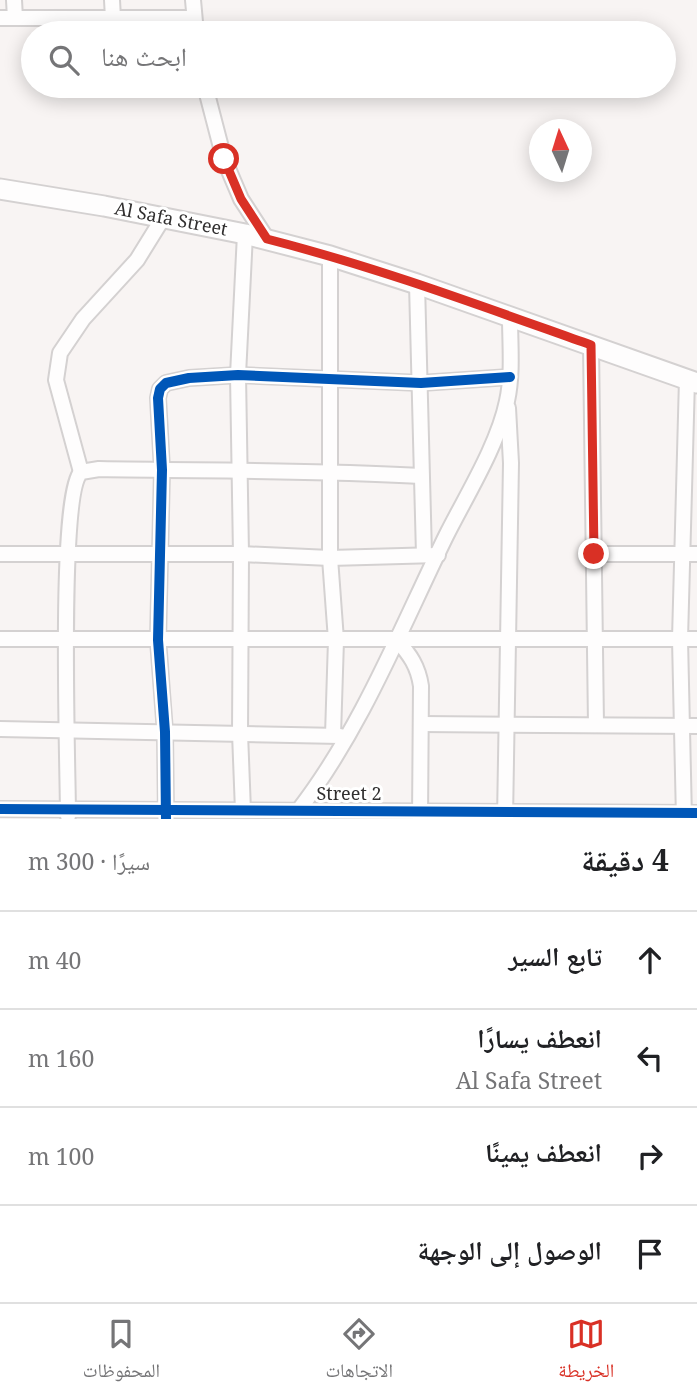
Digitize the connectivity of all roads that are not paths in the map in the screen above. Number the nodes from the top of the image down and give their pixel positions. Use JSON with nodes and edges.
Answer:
{"nodes":[{"id":1,"x":14,"y":0,"type":"edge"},
{"id":2,"x":112,"y":0,"type":"edge"},
{"id":3,"x":192,"y":0,"type":"edge"},
{"id":4,"x":7,"y":18,"type":"edge"},
{"id":5,"x":113,"y":18,"type":"junction"},
{"id":6,"x":144,"y":21,"type":"edge"},
{"id":7,"x":194,"y":21,"type":"edge"},
{"id":8,"x":208,"y":98,"type":"edge"},
{"id":9,"x":0,"y":189,"type":"edge"},
{"id":10,"x":163,"y":218,"type":"junction"},
{"id":11,"x":245,"y":234,"type":"junction"},
{"id":12,"x":267,"y":239,"type":"junction"},
{"id":13,"x":330,"y":256,"type":"junction"},
{"id":14,"x":417,"y":284,"type":"junction"},
{"id":15,"x":510,"y":317,"type":"junction"},
{"id":16,"x":591,"y":345,"type":"junction"},
{"id":17,"x":238,"y":375,"type":"junction"},
{"id":18,"x":510,"y":377,"type":"junction"},
{"id":19,"x":331,"y":379,"type":"junction"},
{"id":20,"x":692,"y":381,"type":"edge"},
{"id":21,"x":421,"y":383,"type":"junction"},
{"id":22,"x":507,"y":402,"type":"junction"},
{"id":23,"x":162,"y":470,"type":"junction"},
{"id":24,"x":330,"y":471,"type":"junction"},
{"id":25,"x":80,"y":472,"type":"junction"},
{"id":26,"x":239,"y":472,"type":"junction"},
{"id":27,"x":421,"y":476,"type":"junction"},
{"id":28,"x":0,"y":554,"type":"edge"},
{"id":29,"x":68,"y":554,"type":"junction"},
{"id":30,"x":160,"y":554,"type":"junction"},
{"id":31,"x":241,"y":554,"type":"junction"},
{"id":32,"x":594,"y":554,"type":"junction"},
{"id":33,"x":690,"y":554,"type":"edge"},
{"id":34,"x":431,"y":555,"type":"junction"},
{"id":35,"x":330,"y":558,"type":"junction"},
{"id":36,"x":0,"y":639,"type":"edge"},
{"id":37,"x":680,"y":639,"type":"junction"},
{"id":38,"x":697,"y":639,"type":"edge"},
{"id":39,"x":66,"y":640,"type":"junction"},
{"id":40,"x":158,"y":640,"type":"junction"},
{"id":41,"x":240,"y":640,"type":"junction"},
{"id":42,"x":336,"y":640,"type":"junction"},
{"id":43,"x":397,"y":640,"type":"junction"},
{"id":44,"x":507,"y":640,"type":"junction"},
{"id":45,"x":595,"y":640,"type":"junction"},
{"id":46,"x":421,"y":724,"type":"junction"},
{"id":47,"x":506,"y":725,"type":"junction"},
{"id":48,"x":596,"y":725,"type":"junction"},
{"id":49,"x":681,"y":726,"type":"junction"},
{"id":50,"x":697,"y":726,"type":"edge"},
{"id":51,"x":0,"y":729,"type":"edge"},
{"id":52,"x":67,"y":731,"type":"junction"},
{"id":53,"x":165,"y":732,"type":"junction"},
{"id":54,"x":240,"y":733,"type":"junction"},
{"id":55,"x":333,"y":735,"type":"junction"},
{"id":56,"x":348,"y":737,"type":"junction"},
{"id":57,"x":0,"y":809,"type":"edge"},
{"id":58,"x":243,"y":811,"type":"junction"},
{"id":59,"x":298,"y":811,"type":"junction"},
{"id":60,"x":68,"y":814,"type":"edge"},
{"id":61,"x":166,"y":815,"type":"edge"},
{"id":62,"x":420,"y":815,"type":"edge"},
{"id":63,"x":688,"y":815,"type":"edge"},
{"id":64,"x":505,"y":816,"type":"edge"},
{"id":65,"x":596,"y":816,"type":"edge"}],
"edges":[{"from":1,"to":4,"type":"street"},
{"from":2,"to":5,"type":"street"},
{"from":3,"to":7,"type":"street"},
{"from":4,"to":5,"type":"street"},
{"from":5,"to":6,"type":"street"},
{"from":8,"to":12,"type":"street"},
{"from":9,"to":10,"type":"main road","name":"Al Safa Street"},
{"from":10,"to":11,"type":"main road","name":"Al Safa Street"},
{"from":10,"to":25,"type":"street"},
{"from":11,"to":12,"type":"main road","name":"Al Safa Street"},
{"from":11,"to":17,"type":"street"},
{"from":12,"to":13,"type":"main road","name":"Al Safa Street"},
{"from":13,"to":14,"type":"main road","name":"Al Safa Street"},
{"from":13,"to":19,"type":"street"},
{"from":14,"to":15,"type":"main road","name":"Al Safa Street"},
{"from":14,"to":21,"type":"street"},
{"from":15,"to":16,"type":"main road","name":"Al Safa Street"},
{"from":15,"to":18,"type":"street"},
{"from":16,"to":20,"type":"main road","name":"Al Safa Street"},
{"from":16,"to":32,"type":"street"},
{"from":17,"to":19,"type":"street"},
{"from":17,"to":23,"type":"street"},
{"from":17,"to":26,"type":"street"},
{"from":18,"to":21,"type":"street"},
{"from":18,"to":22,"type":"street"},
{"from":19,"to":21,"type":"street"},
{"from":19,"to":24,"type":"street"},
{"from":20,"to":33,"type":"street"},
{"from":21,"to":27,"type":"street"},
{"from":22,"to":34,"type":"street"},
{"from":22,"to":44,"type":"street"},
{"from":23,"to":25,"type":"street"},
{"from":23,"to":26,"type":"street"},
{"from":23,"to":30,"type":"street"},
{"from":24,"to":26,"type":"street"},
{"from":24,"to":27,"type":"street"},
{"from":24,"to":35,"type":"street"},
{"from":25,"to":29,"type":"street"},
{"from":26,"to":31,"type":"street"},
{"from":27,"to":34,"type":"street"},
{"from":28,"to":29,"type":"street"},
{"from":29,"to":30,"type":"street"},
{"from":29,"to":39,"type":"street"},
{"from":30,"to":31,"type":"street"},
{"from":30,"to":40,"type":"street"},
{"from":31,"to":35,"type":"street"},
{"from":31,"to":41,"type":"street"},
{"from":32,"to":33,"type":"street"},
{"from":32,"to":45,"type":"street"},
{"from":33,"to":37,"type":"street"},
{"from":34,"to":35,"type":"street"},
{"from":34,"to":43,"type":"street"},
{"from":35,"to":42,"type":"street"},
{"from":36,"to":39,"type":"street"},
{"from":37,"to":38,"type":"street"},
{"from":37,"to":45,"type":"street"},
{"from":37,"to":49,"type":"street"},
{"from":39,"to":40,"type":"street"},
{"from":39,"to":52,"type":"street"},
{"from":40,"to":41,"type":"street"},
{"from":40,"to":53,"type":"street"},
{"from":41,"to":42,"type":"street"},
{"from":41,"to":54,"type":"street"},
{"from":42,"to":43,"type":"street"},
{"from":42,"to":55,"type":"street"},
{"from":43,"to":44,"type":"street"},
{"from":43,"to":46,"type":"street"},
{"from":43,"to":56,"type":"street"},
{"from":44,"to":45,"type":"street"},
{"from":44,"to":47,"type":"street"},
{"from":45,"to":48,"type":"street"},
{"from":46,"to":47,"type":"street"},
{"from":46,"to":62,"type":"street"},
{"from":47,"to":48,"type":"street"},
{"from":47,"to":64,"type":"street"},
{"from":48,"to":49,"type":"street"},
{"from":49,"to":50,"type":"street"},
{"from":49,"to":63,"type":"street"},
{"from":51,"to":52,"type":"street"},
{"from":52,"to":53,"type":"street"},
{"from":52,"to":60,"type":"street"},
{"from":53,"to":54,"type":"street"},
{"from":53,"to":61,"type":"street"},
{"from":54,"to":55,"type":"street"},
{"from":54,"to":58,"type":"street"},
{"from":55,"to":56,"type":"street"},
{"from":56,"to":59,"type":"street"},
{"from":57,"to":60,"type":"street","name":"Street 2"},
{"from":58,"to":59,"type":"street","name":"Street 2"},
{"from":58,"to":61,"type":"street","name":"Street 2"},
{"from":59,"to":62,"type":"street","name":"Street 2"},
{"from":60,"to":61,"type":"street","name":"Street 2"},
{"from":62,"to":64,"type":"street","name":"Street 2"},
{"from":63,"to":65,"type":"street","name":"Street 2"},
{"from":64,"to":65,"type":"street","name":"Street 2"}]}
